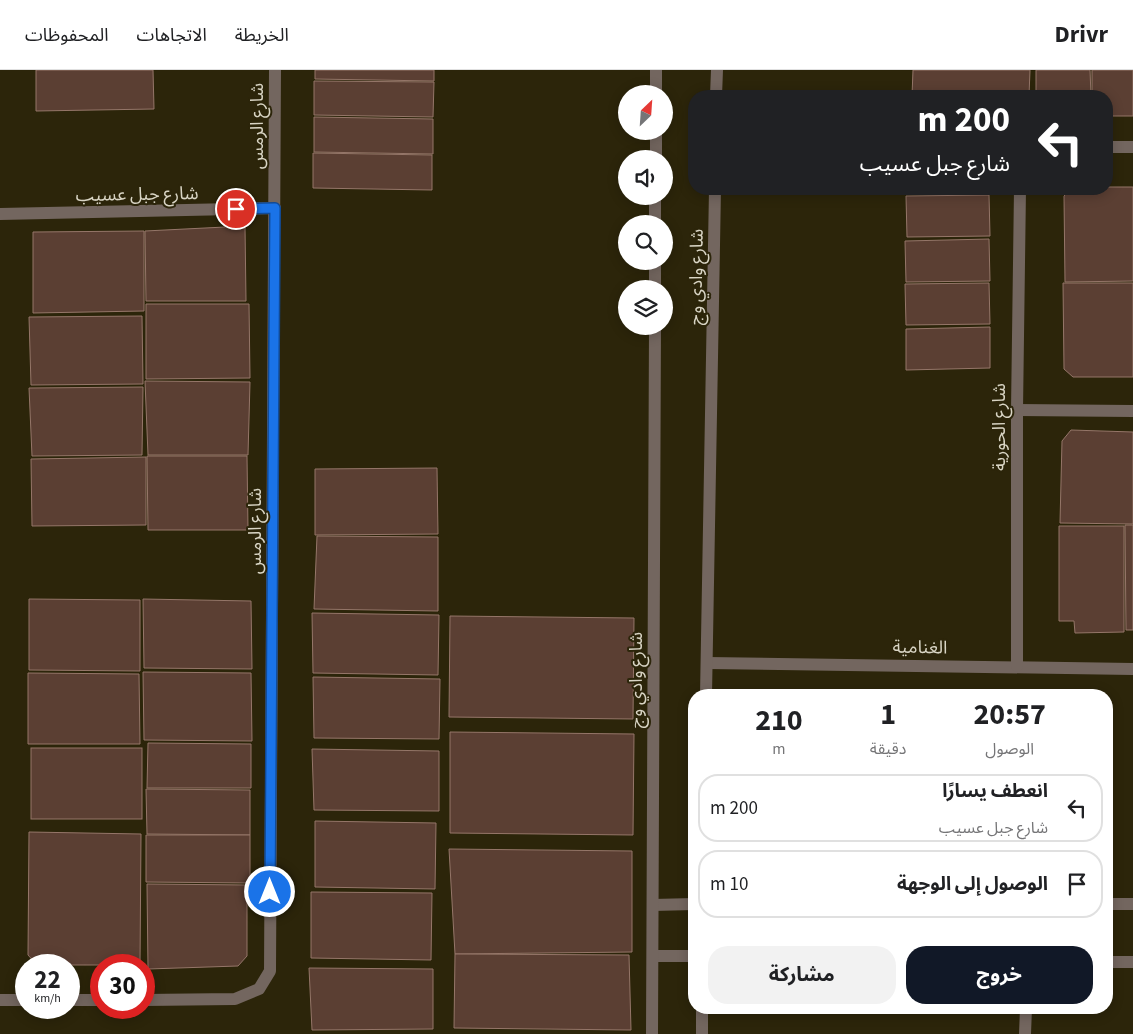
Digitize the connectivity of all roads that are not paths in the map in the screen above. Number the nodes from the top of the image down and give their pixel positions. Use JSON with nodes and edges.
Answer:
{"nodes":[{"id":1,"x":275,"y":70,"type":"edge"},
{"id":2,"x":656,"y":70,"type":"edge"},
{"id":3,"x":717,"y":70,"type":"edge"},
{"id":4,"x":656,"y":85,"type":"edge"},
{"id":5,"x":716,"y":90,"type":"edge"},
{"id":6,"x":1113,"y":147,"type":"edge"},
{"id":7,"x":1133,"y":147,"type":"edge"},
{"id":8,"x":715,"y":195,"type":"edge"},
{"id":9,"x":1020,"y":195,"type":"edge"},
{"id":10,"x":275,"y":208,"type":"junction"},
{"id":11,"x":0,"y":214,"type":"edge"},
{"id":12,"x":655,"y":335,"type":"edge"},
{"id":13,"x":1017,"y":410,"type":"junction"},
{"id":14,"x":1133,"y":411,"type":"edge"},
{"id":15,"x":707,"y":663,"type":"junction"},
{"id":16,"x":1017,"y":666,"type":"junction"},
{"id":17,"x":1133,"y":669,"type":"edge"},
{"id":18,"x":706,"y":689,"type":"edge"},
{"id":19,"x":688,"y":904,"type":"edge"},
{"id":20,"x":1113,"y":904,"type":"edge"},
{"id":21,"x":1133,"y":904,"type":"edge"},
{"id":22,"x":653,"y":905,"type":"junction"},
{"id":23,"x":653,"y":956,"type":"junction"},
{"id":24,"x":688,"y":956,"type":"edge"},
{"id":25,"x":1113,"y":962,"type":"edge"},
{"id":26,"x":1133,"y":962,"type":"edge"},
{"id":27,"x":0,"y":1000,"type":"edge"},
{"id":28,"x":15,"y":1000,"type":"edge"},
{"id":29,"x":155,"y":1000,"type":"edge"},
{"id":30,"x":702,"y":1014,"type":"edge"},
{"id":31,"x":1026,"y":1014,"type":"edge"},
{"id":32,"x":652,"y":1034,"type":"edge"},
{"id":33,"x":702,"y":1034,"type":"edge"},
{"id":34,"x":1025,"y":1034,"type":"edge"}],
"edges":[{"from":1,"to":10,"type":"street","name":"شارع الرمس"},
{"from":2,"to":4,"type":"street"},
{"from":3,"to":5,"type":"street"},
{"from":6,"to":7,"type":"street"},
{"from":8,"to":15,"type":"street","name":"شارع وادي وج"},
{"from":9,"to":13,"type":"street","name":"شارع الحورية"},
{"from":10,"to":11,"type":"street","name":"شارع جبل عسيب"},
{"from":10,"to":29,"type":"street","name":"شارع الرمس"},
{"from":12,"to":22,"type":"street","name":"شارع وادي وج"},
{"from":13,"to":14,"type":"street"},
{"from":13,"to":16,"type":"street","name":"شارع الحورية"},
{"from":15,"to":16,"type":"street","name":"الغنامية"},
{"from":15,"to":18,"type":"street","name":"شارع وادي وج"},
{"from":16,"to":17,"type":"street","name":"الغنامية"},
{"from":19,"to":22,"type":"street"},
{"from":20,"to":21,"type":"street"},
{"from":22,"to":23,"type":"street","name":"شارع وادي وج"},
{"from":23,"to":24,"type":"street"},
{"from":23,"to":32,"type":"street","name":"شارع وادي وج"},
{"from":25,"to":26,"type":"street"},
{"from":27,"to":28,"type":"street"},
{"from":30,"to":33,"type":"street"},
{"from":31,"to":34,"type":"street"}]}
